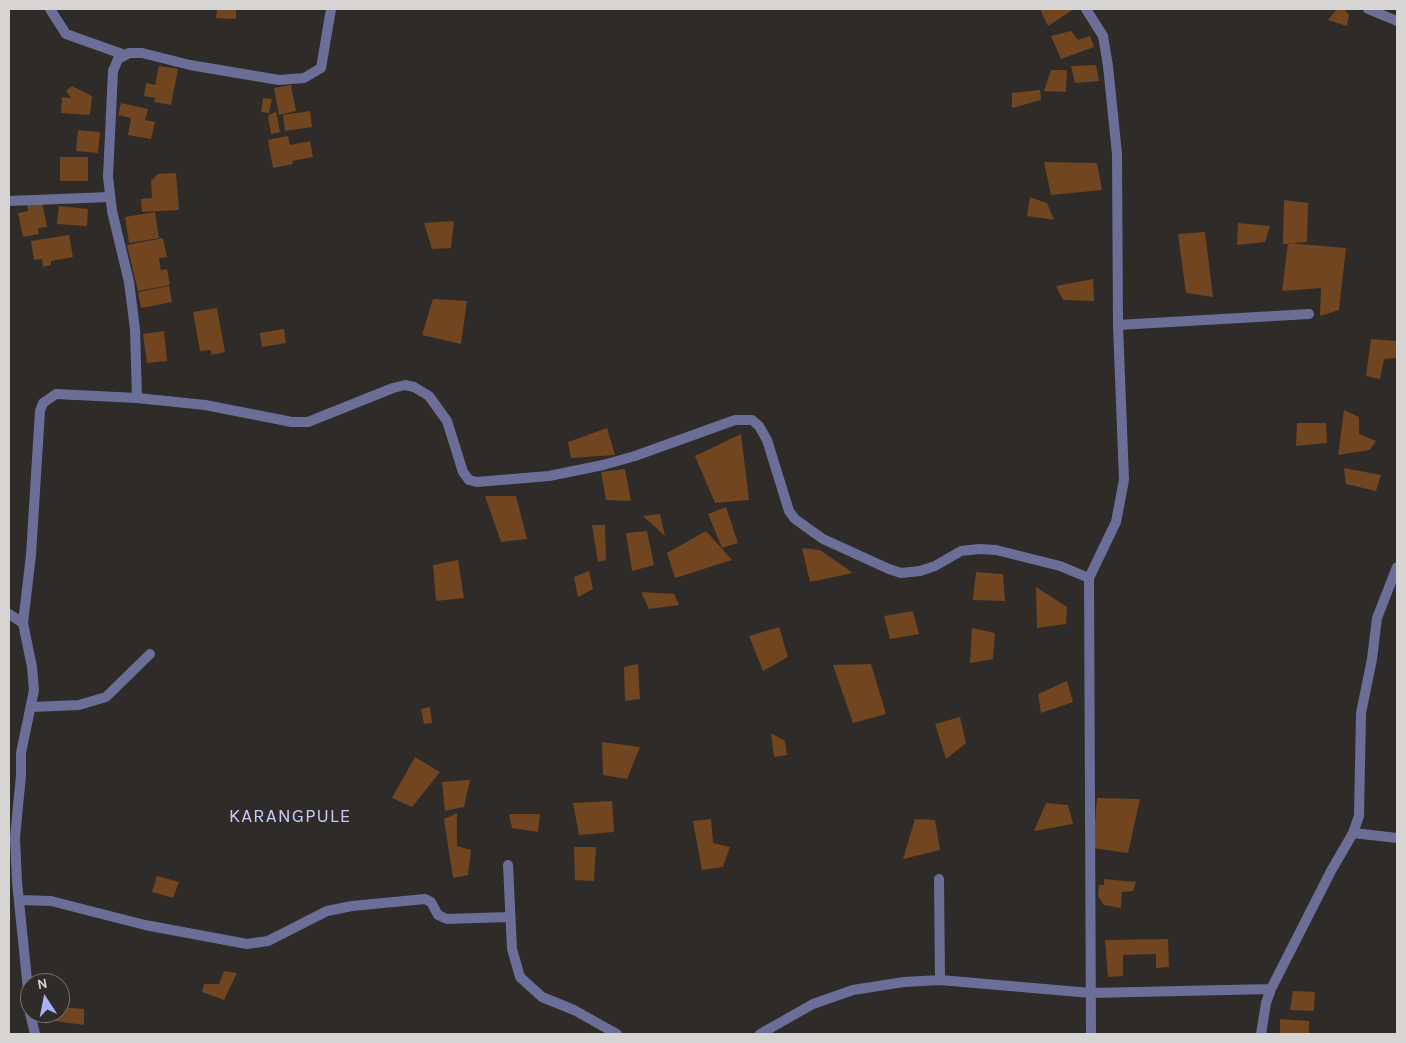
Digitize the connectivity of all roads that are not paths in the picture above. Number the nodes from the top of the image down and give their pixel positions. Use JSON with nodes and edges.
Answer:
{"nodes":[{"id":1,"x":50,"y":9,"type":"edge"},
{"id":2,"x":331,"y":9,"type":"edge"},
{"id":3,"x":1086,"y":9,"type":"edge"},
{"id":4,"x":1368,"y":9,"type":"edge"},
{"id":5,"x":1397,"y":22,"type":"edge"},
{"id":6,"x":125,"y":55,"type":"junction"},
{"id":7,"x":110,"y":197,"type":"junction"},
{"id":8,"x":9,"y":201,"type":"edge"},
{"id":9,"x":1309,"y":314,"type":"dead end"},
{"id":10,"x":1118,"y":325,"type":"junction"},
{"id":11,"x":137,"y":398,"type":"junction"},
{"id":12,"x":1397,"y":567,"type":"edge"},
{"id":13,"x":1089,"y":578,"type":"junction"},
{"id":14,"x":9,"y":614,"type":"edge"},
{"id":15,"x":23,"y":623,"type":"junction"},
{"id":16,"x":150,"y":654,"type":"dead end"},
{"id":17,"x":32,"y":707,"type":"junction"},
{"id":18,"x":1353,"y":833,"type":"junction"},
{"id":19,"x":1397,"y":838,"type":"edge"},
{"id":20,"x":508,"y":865,"type":"dead end"},
{"id":21,"x":939,"y":879,"type":"dead end"},
{"id":22,"x":13,"y":883,"type":"edge"},
{"id":23,"x":20,"y":900,"type":"junction"},
{"id":24,"x":509,"y":917,"type":"junction"},
{"id":25,"x":27,"y":973,"type":"edge"},
{"id":26,"x":940,"y":980,"type":"junction"},
{"id":27,"x":1271,"y":989,"type":"junction"},
{"id":28,"x":1091,"y":993,"type":"junction"},
{"id":29,"x":617,"y":1034,"type":"edge"},
{"id":30,"x":760,"y":1034,"type":"edge"},
{"id":31,"x":1091,"y":1034,"type":"edge"},
{"id":32,"x":1261,"y":1034,"type":"edge"}],
"edges":[{"from":1,"to":6,"type":"street"},
{"from":2,"to":6,"type":"street"},
{"from":3,"to":10,"type":"street"},
{"from":4,"to":5,"type":"street"},
{"from":6,"to":7,"type":"street"},
{"from":7,"to":8,"type":"street"},
{"from":7,"to":11,"type":"street"},
{"from":9,"to":10,"type":"street"},
{"from":10,"to":13,"type":"street"},
{"from":11,"to":13,"type":"street"},
{"from":11,"to":15,"type":"street"},
{"from":12,"to":18,"type":"street"},
{"from":13,"to":28,"type":"street"},
{"from":14,"to":15,"type":"street"},
{"from":15,"to":17,"type":"street"},
{"from":16,"to":17,"type":"street"},
{"from":17,"to":22,"type":"street"},
{"from":18,"to":19,"type":"street"},
{"from":18,"to":27,"type":"street"},
{"from":20,"to":24,"type":"street"},
{"from":21,"to":26,"type":"street"},
{"from":22,"to":23,"type":"street"},
{"from":23,"to":24,"type":"street"},
{"from":23,"to":25,"type":"street"},
{"from":24,"to":29,"type":"street"},
{"from":26,"to":28,"type":"street"},
{"from":26,"to":30,"type":"street"},
{"from":27,"to":28,"type":"street"},
{"from":27,"to":32,"type":"street"},
{"from":28,"to":31,"type":"street"}]}
